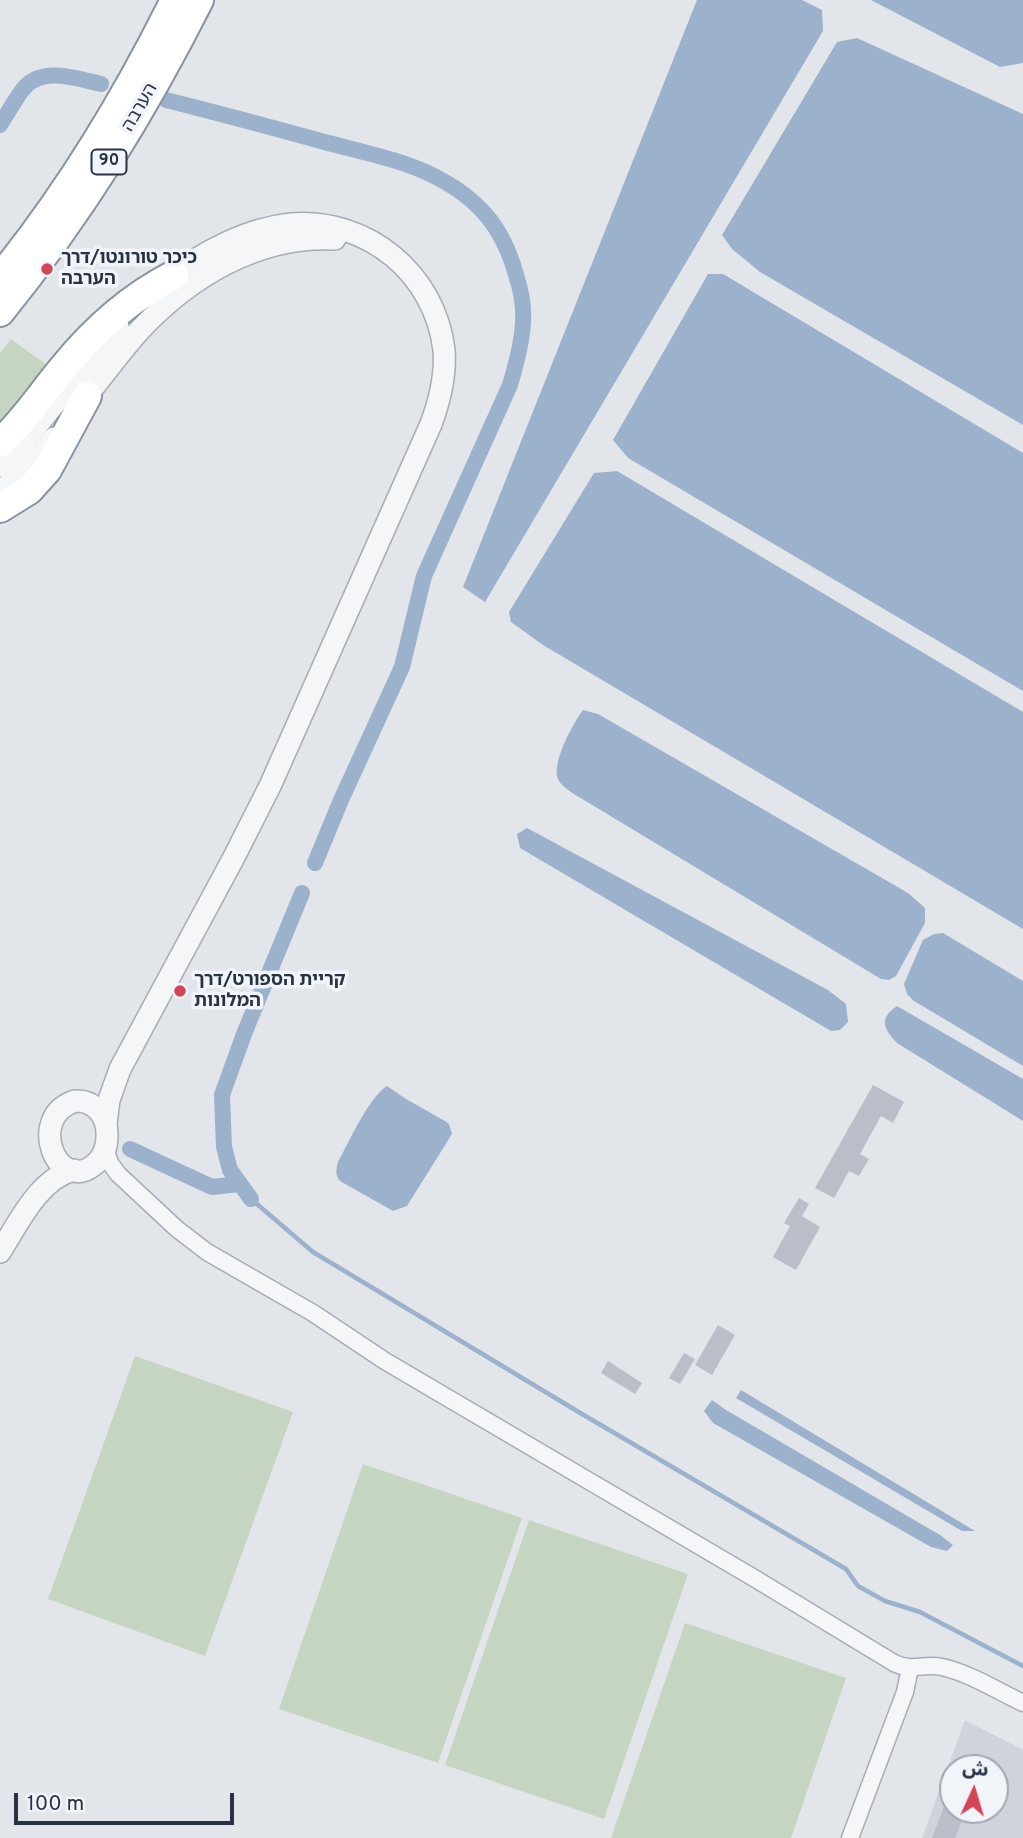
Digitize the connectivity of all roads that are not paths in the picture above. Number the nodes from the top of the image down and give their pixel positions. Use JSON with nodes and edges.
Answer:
{"nodes":[{"id":1,"x":175,"y":0,"type":"edge"},
{"id":2,"x":199,"y":0,"type":"edge"},
{"id":3,"x":390,"y":254,"type":"junction"},
{"id":4,"x":174,"y":275,"type":"junction"},
{"id":5,"x":0,"y":278,"type":"edge"},
{"id":6,"x":0,"y":312,"type":"edge"},
{"id":7,"x":87,"y":396,"type":"junction"},
{"id":8,"x":0,"y":443,"type":"edge"},
{"id":9,"x":0,"y":466,"type":"edge"},
{"id":10,"x":0,"y":490,"type":"edge"},
{"id":11,"x":0,"y":508,"type":"edge"},
{"id":12,"x":124,"y":1062,"type":"junction"},
{"id":13,"x":75,"y":1101,"type":"junction"},
{"id":14,"x":106,"y":1124,"type":"junction"},
{"id":15,"x":50,"y":1141,"type":"junction"},
{"id":16,"x":105,"y":1148,"type":"junction"},
{"id":17,"x":83,"y":1168,"type":"junction"},
{"id":18,"x":118,"y":1174,"type":"junction"},
{"id":19,"x":38,"y":1195,"type":"junction"},
{"id":20,"x":0,"y":1252,"type":"edge"},
{"id":21,"x":911,"y":1668,"type":"junction"},
{"id":22,"x":1023,"y":1703,"type":"edge"},
{"id":23,"x":850,"y":1838,"type":"edge"}],
"edges":[{"from":1,"to":5,"type":"highway","name":"הערבה","number":"90"},
{"from":2,"to":6,"type":"highway","name":"הערבה","number":"90"},
{"from":3,"to":4,"type":"street"},
{"from":3,"to":7,"type":"street"},
{"from":3,"to":12,"type":"street"},
{"from":4,"to":8,"type":"highway"},
{"from":4,"to":9,"type":"street"},
{"from":7,"to":10,"type":"street"},
{"from":7,"to":11,"type":"highway"},
{"from":12,"to":13,"type":"street"},
{"from":12,"to":14,"type":"street"},
{"from":13,"to":14,"type":"street"},
{"from":13,"to":15,"type":"street"},
{"from":14,"to":16,"type":"street"},
{"from":15,"to":17,"type":"street"},
{"from":15,"to":19,"type":"street"},
{"from":16,"to":17,"type":"street"},
{"from":16,"to":18,"type":"street"},
{"from":17,"to":18,"type":"street"},
{"from":17,"to":19,"type":"street"},
{"from":18,"to":21,"type":"street"},
{"from":19,"to":20,"type":"street"},
{"from":21,"to":22,"type":"street"},
{"from":21,"to":23,"type":"street"}]}
